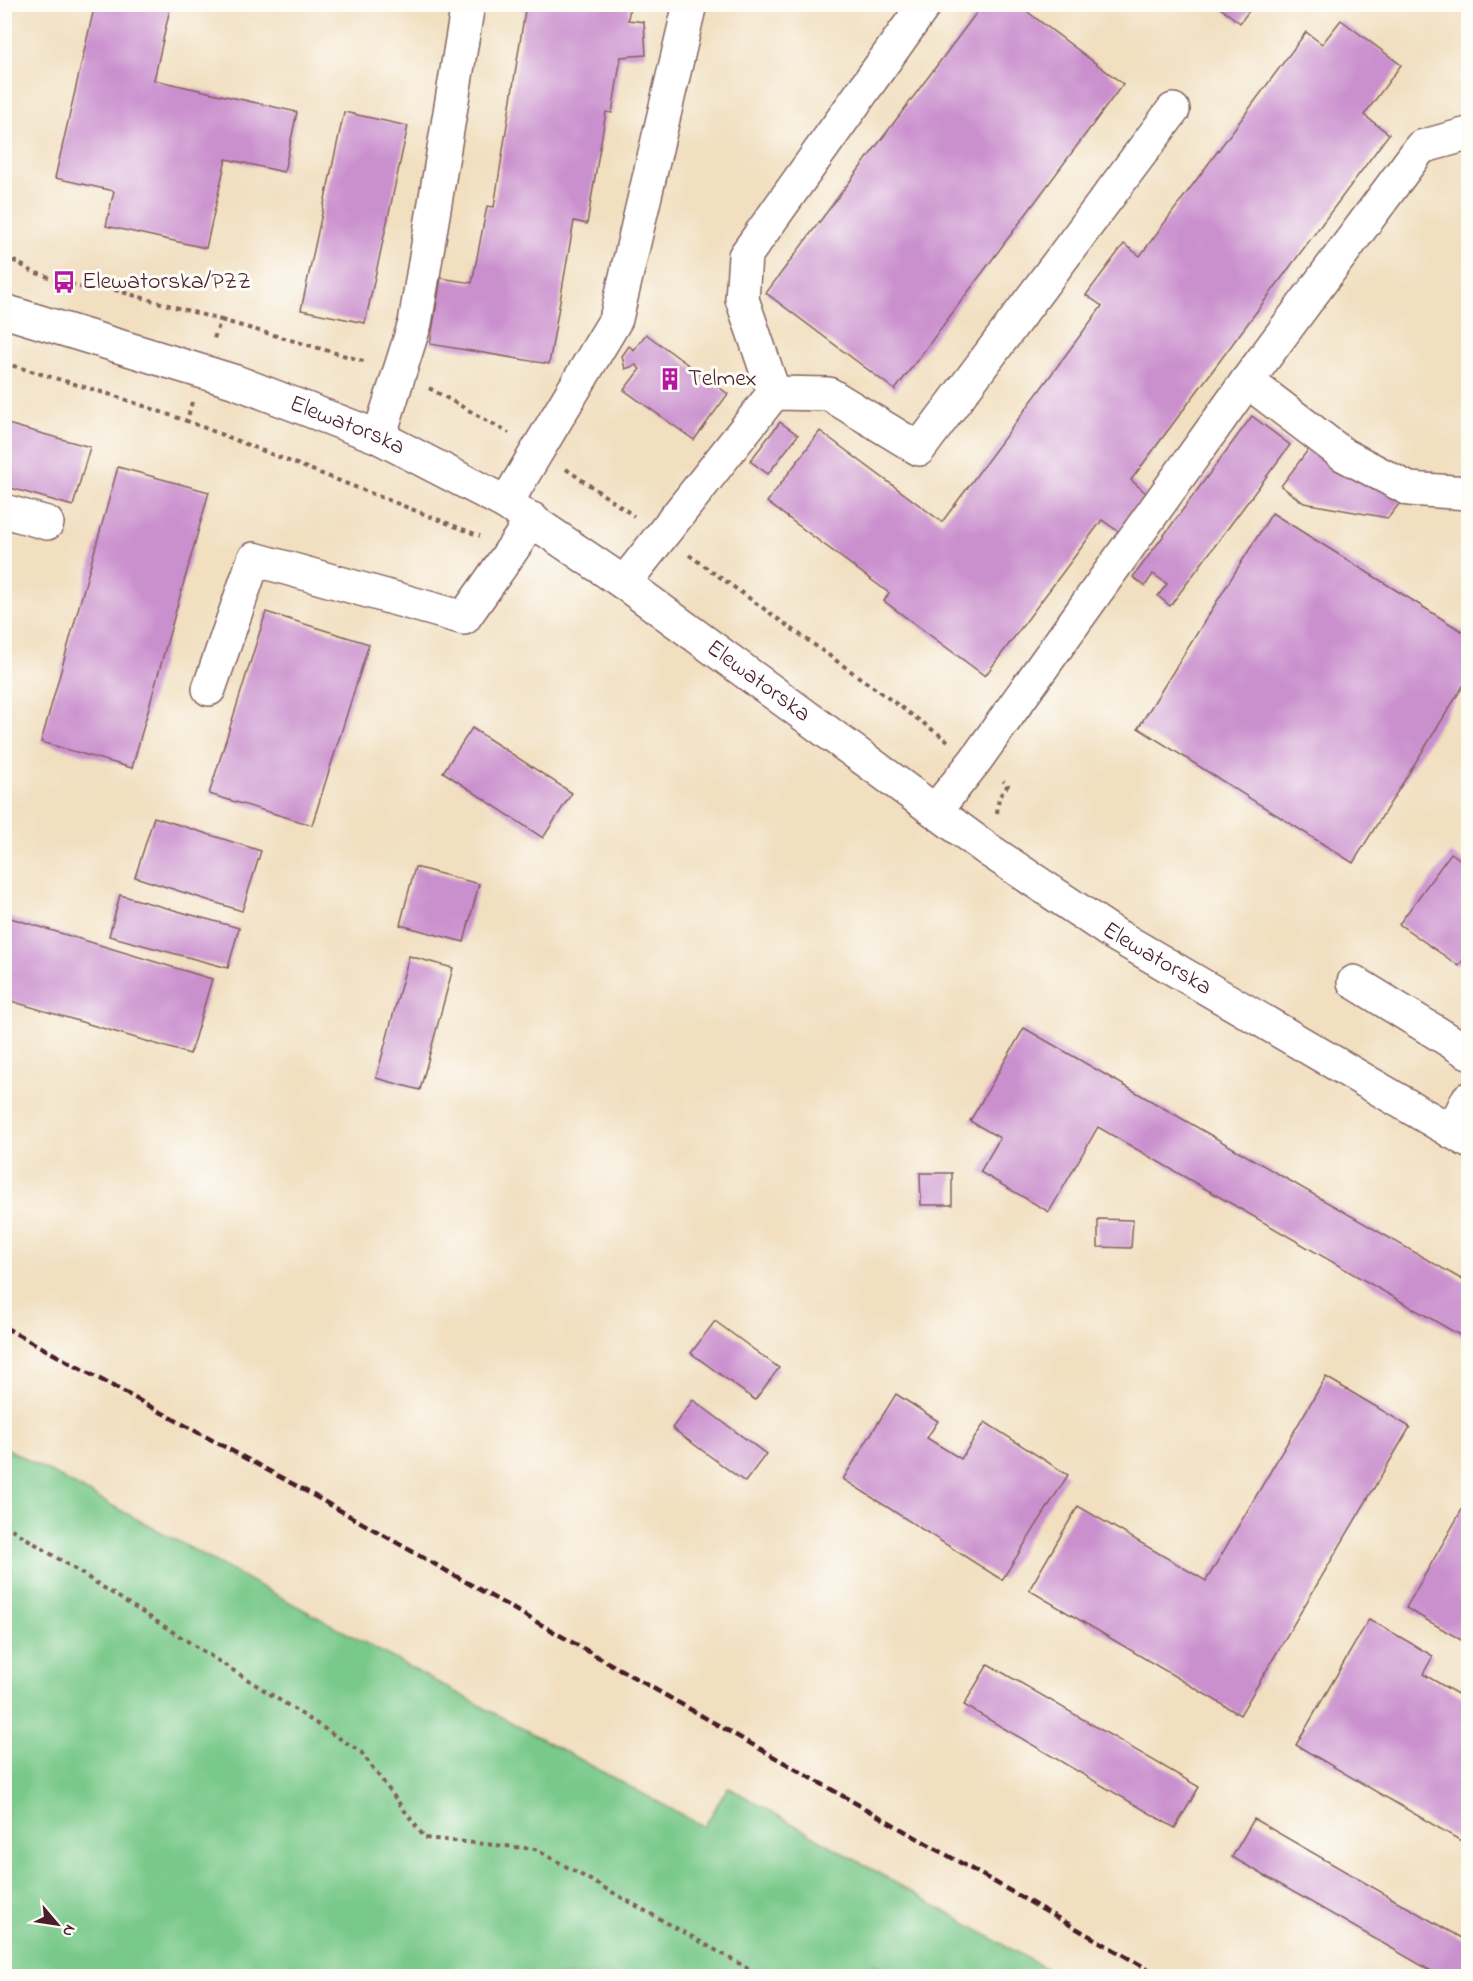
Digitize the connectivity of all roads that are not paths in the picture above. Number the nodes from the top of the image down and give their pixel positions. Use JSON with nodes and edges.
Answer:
{"nodes":[{"id":1,"x":468,"y":4,"type":"edge"},
{"id":2,"x":690,"y":4,"type":"edge"},
{"id":3,"x":925,"y":4,"type":"edge"},
{"id":4,"x":1173,"y":110,"type":"dead end"},
{"id":5,"x":1468,"y":135,"type":"edge"},
{"id":6,"x":4,"y":311,"type":"edge"},
{"id":7,"x":1247,"y":381,"type":"junction"},
{"id":8,"x":774,"y":393,"type":"junction"},
{"id":9,"x":379,"y":437,"type":"junction"},
{"id":10,"x":1468,"y":493,"type":"edge"},
{"id":11,"x":4,"y":511,"type":"edge"},
{"id":12,"x":519,"y":511,"type":"junction"},
{"id":13,"x":47,"y":523,"type":"dead end"},
{"id":14,"x":624,"y":583,"type":"junction"},
{"id":15,"x":209,"y":689,"type":"dead end"},
{"id":16,"x":935,"y":811,"type":"junction"},
{"id":17,"x":1354,"y":982,"type":"dead end"},
{"id":18,"x":1468,"y":1052,"type":"edge"},
{"id":19,"x":1468,"y":1099,"type":"edge"},
{"id":20,"x":1460,"y":1136,"type":"edge"}],
"edges":[{"from":1,"to":9,"type":"street"},
{"from":2,"to":12,"type":"street"},
{"from":3,"to":8,"type":"street"},
{"from":4,"to":8,"type":"street"},
{"from":5,"to":7,"type":"street"},
{"from":6,"to":9,"type":"street","name":"Elewatorska"},
{"from":7,"to":10,"type":"street"},
{"from":7,"to":16,"type":"street"},
{"from":8,"to":14,"type":"street"},
{"from":9,"to":12,"type":"street","name":"Elewatorska"},
{"from":11,"to":13,"type":"street"},
{"from":12,"to":14,"type":"street","name":"Elewatorska"},
{"from":12,"to":15,"type":"street"},
{"from":14,"to":16,"type":"street","name":"Elewatorska"},
{"from":16,"to":20,"type":"street","name":"Elewatorska"},
{"from":17,"to":18,"type":"street"},
{"from":19,"to":20,"type":"street"}]}
